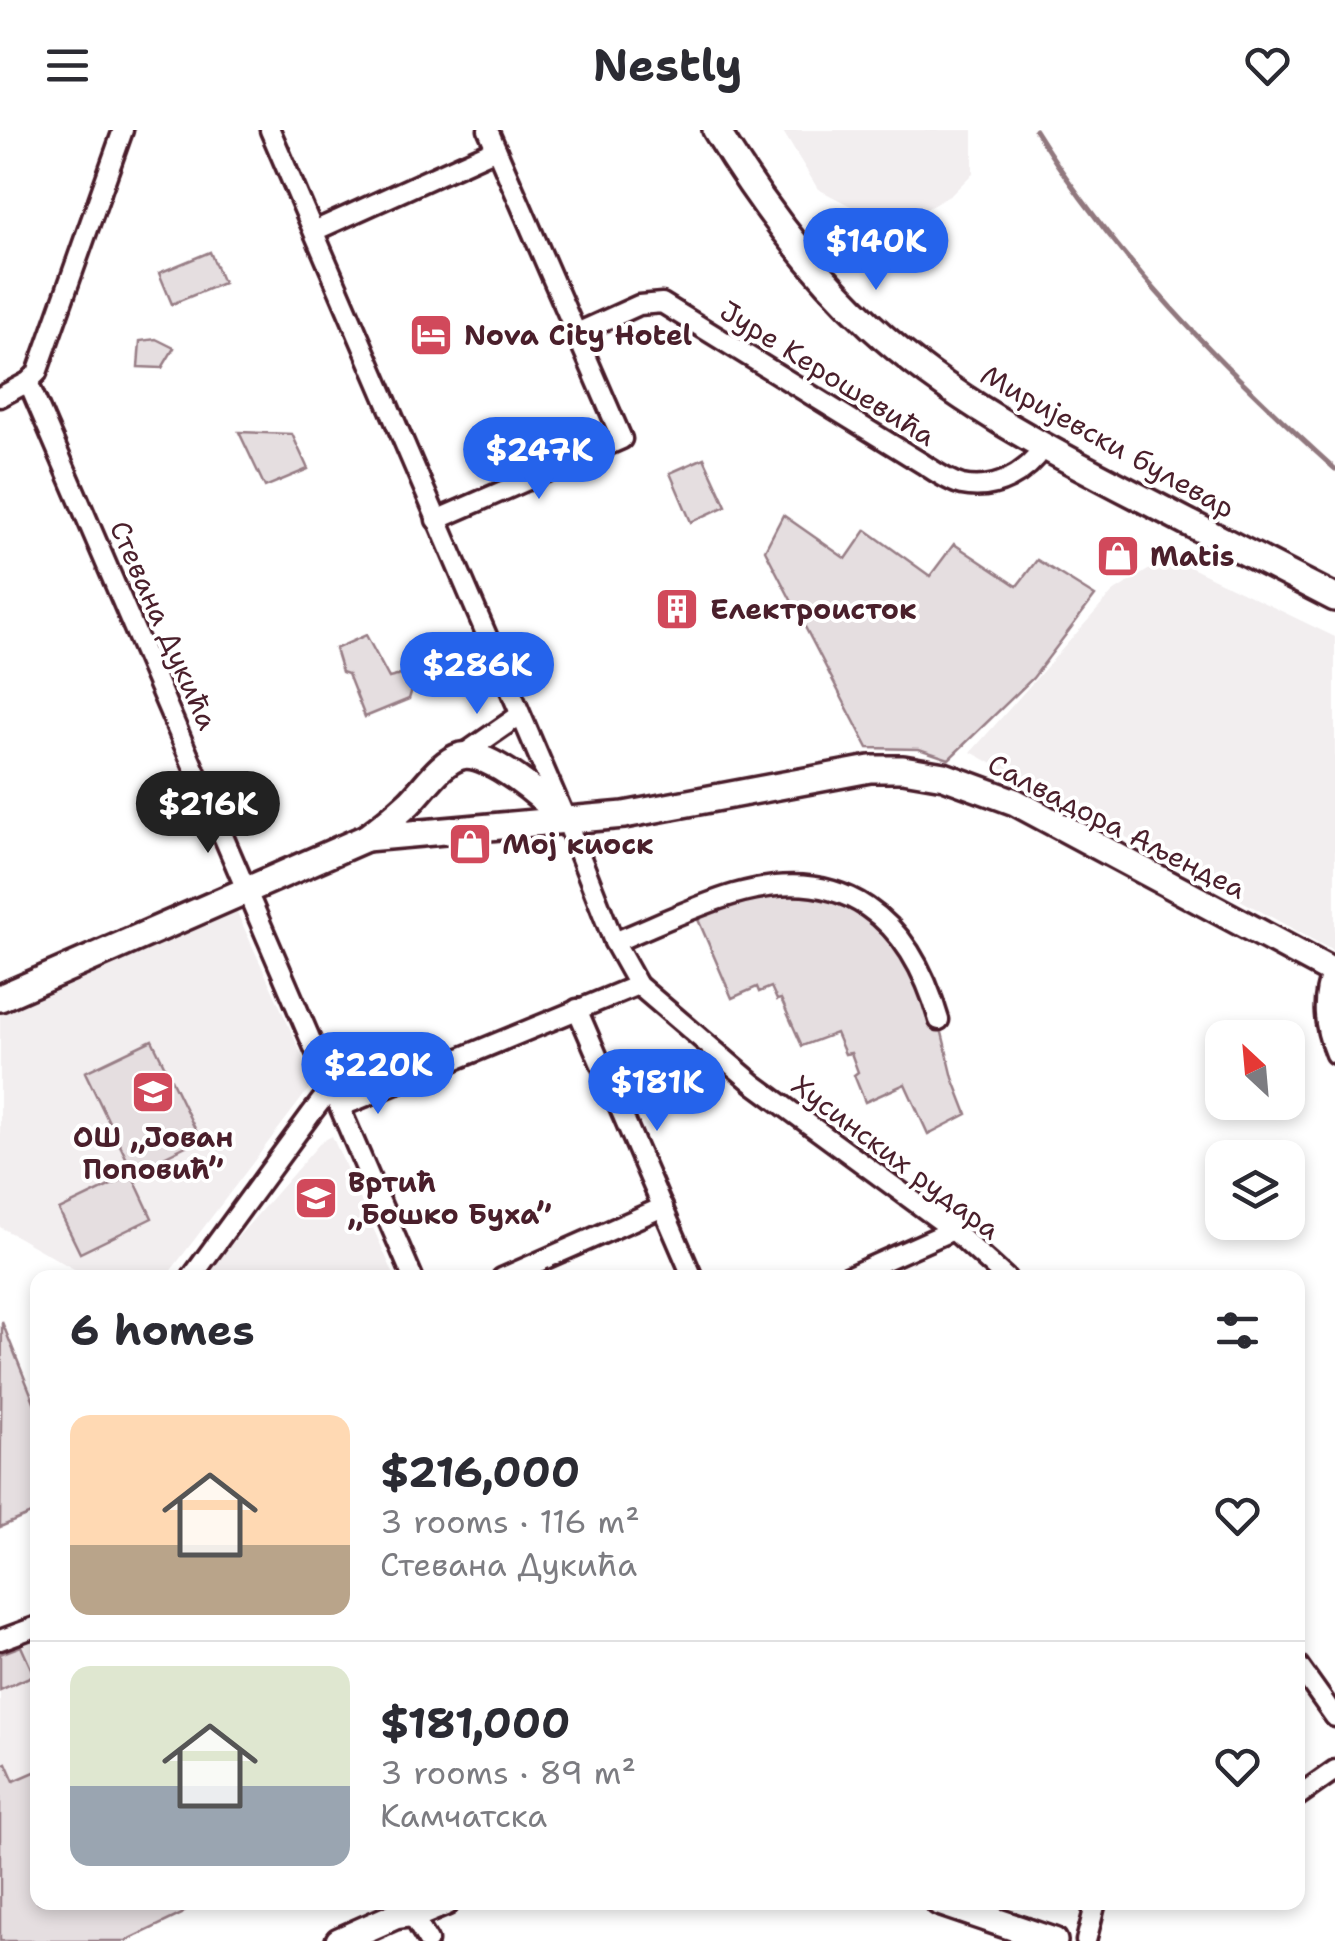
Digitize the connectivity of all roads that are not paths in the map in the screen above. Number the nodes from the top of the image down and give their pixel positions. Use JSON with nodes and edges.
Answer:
{"nodes":[{"id":1,"x":124,"y":130,"type":"edge"},
{"id":2,"x":270,"y":130,"type":"edge"},
{"id":3,"x":488,"y":130,"type":"edge"},
{"id":4,"x":716,"y":130,"type":"edge"},
{"id":5,"x":496,"y":149,"type":"junction"},
{"id":6,"x":314,"y":231,"type":"junction"},
{"id":7,"x":577,"y":333,"type":"junction"},
{"id":8,"x":28,"y":382,"type":"junction"},
{"id":9,"x":0,"y":397,"type":"edge"},
{"id":10,"x":1044,"y":447,"type":"junction"},
{"id":11,"x":436,"y":520,"type":"junction"},
{"id":12,"x":1335,"y":598,"type":"edge"},
{"id":13,"x":520,"y":714,"type":"junction"},
{"id":14,"x":461,"y":756,"type":"junction"},
{"id":15,"x":512,"y":776,"type":"junction"},
{"id":16,"x":541,"y":784,"type":"junction"},
{"id":17,"x":425,"y":788,"type":"junction"},
{"id":18,"x":566,"y":820,"type":"junction"},
{"id":19,"x":490,"y":828,"type":"junction"},
{"id":20,"x":446,"y":830,"type":"junction"},
{"id":21,"x":366,"y":838,"type":"junction"},
{"id":22,"x":248,"y":891,"type":"junction"},
{"id":23,"x":614,"y":942,"type":"junction"},
{"id":24,"x":1333,"y":972,"type":"edge"},
{"id":25,"x":638,"y":985,"type":"junction"},
{"id":26,"x":0,"y":998,"type":"edge"},
{"id":27,"x":578,"y":1008,"type":"junction"},
{"id":28,"x":939,"y":1020,"type":"dead end"},
{"id":29,"x":1335,"y":1054,"type":"edge"},
{"id":30,"x":337,"y":1100,"type":"junction"},
{"id":31,"x":663,"y":1207,"type":"junction"},
{"id":32,"x":953,"y":1230,"type":"junction"},
{"id":33,"x":198,"y":1270,"type":"edge"},
{"id":34,"x":410,"y":1270,"type":"edge"},
{"id":35,"x":520,"y":1270,"type":"edge"},
{"id":36,"x":689,"y":1270,"type":"edge"},
{"id":37,"x":863,"y":1270,"type":"edge"},
{"id":38,"x":997,"y":1270,"type":"edge"},
{"id":39,"x":30,"y":1629,"type":"edge"},
{"id":40,"x":0,"y":1640,"type":"edge"},
{"id":41,"x":1305,"y":1675,"type":"edge"},
{"id":42,"x":1335,"y":1717,"type":"edge"},
{"id":43,"x":1335,"y":1770,"type":"edge"},
{"id":44,"x":1305,"y":1791,"type":"edge"},
{"id":45,"x":403,"y":1910,"type":"edge"},
{"id":46,"x":408,"y":1910,"type":"edge"},
{"id":47,"x":963,"y":1910,"type":"edge"},
{"id":48,"x":1094,"y":1910,"type":"edge"},
{"id":49,"x":340,"y":1941,"type":"edge"},
{"id":50,"x":428,"y":1941,"type":"edge"},
{"id":51,"x":1054,"y":1941,"type":"edge"},
{"id":52,"x":1086,"y":1941,"type":"edge"}],
"edges":[{"from":1,"to":8,"type":"street"},
{"from":2,"to":6,"type":"street"},
{"from":3,"to":5,"type":"street"},
{"from":4,"to":10,"type":"street","name":"Миријевски булевар"},
{"from":5,"to":6,"type":"street"},
{"from":5,"to":7,"type":"street"},
{"from":6,"to":11,"type":"street"},
{"from":7,"to":10,"type":"street","name":"Јуре Керошевића"},
{"from":7,"to":11,"type":"street"},
{"from":8,"to":9,"type":"street"},
{"from":8,"to":22,"type":"street","name":"Стевана Дукића"},
{"from":10,"to":12,"type":"street","name":"Миријевски булевар"},
{"from":11,"to":13,"type":"street"},
{"from":13,"to":14,"type":"street"},
{"from":13,"to":16,"type":"street"},
{"from":14,"to":15,"type":"street"},
{"from":14,"to":17,"type":"street"},
{"from":15,"to":16,"type":"street"},
{"from":15,"to":19,"type":"street"},
{"from":16,"to":18,"type":"street"},
{"from":16,"to":19,"type":"street"},
{"from":17,"to":20,"type":"street"},
{"from":17,"to":21,"type":"street"},
{"from":18,"to":19,"type":"street","name":"Салвадора Аљендеа"},
{"from":18,"to":23,"type":"street","name":"Хусинских рудара"},
{"from":18,"to":24,"type":"street","name":"Салвадора Аљендеа"},
{"from":19,"to":20,"type":"street"},
{"from":20,"to":21,"type":"street"},
{"from":21,"to":22,"type":"street"},
{"from":22,"to":26,"type":"street"},
{"from":22,"to":30,"type":"street","name":"Стевана Дукића"},
{"from":23,"to":25,"type":"street","name":"Хусинских рудара"},
{"from":23,"to":28,"type":"street"},
{"from":24,"to":29,"type":"street"},
{"from":25,"to":27,"type":"street"},
{"from":25,"to":32,"type":"street","name":"Хусинских рудара"},
{"from":27,"to":30,"type":"street"},
{"from":27,"to":31,"type":"street"},
{"from":30,"to":33,"type":"street"},
{"from":30,"to":34,"type":"street","name":"Стевана Дукића"},
{"from":31,"to":35,"type":"street"},
{"from":31,"to":36,"type":"street"},
{"from":32,"to":37,"type":"street"},
{"from":32,"to":38,"type":"street","name":"Хусинских рудара"},
{"from":39,"to":40,"type":"street"},
{"from":41,"to":42,"type":"street"},
{"from":43,"to":44,"type":"street"},
{"from":45,"to":49,"type":"street"},
{"from":46,"to":50,"type":"street"},
{"from":47,"to":51,"type":"street"},
{"from":48,"to":52,"type":"street"}]}
